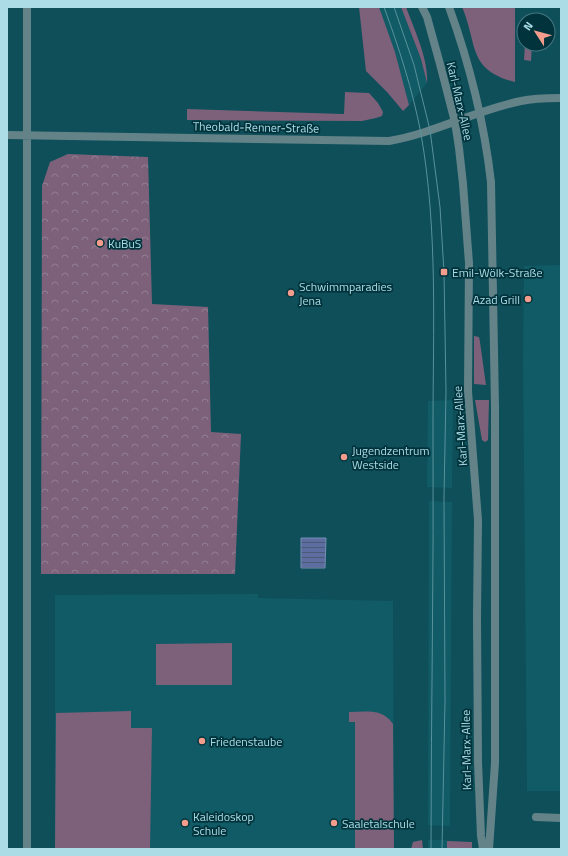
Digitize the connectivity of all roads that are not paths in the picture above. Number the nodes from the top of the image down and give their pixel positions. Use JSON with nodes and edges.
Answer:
{"nodes":[{"id":1,"x":28,"y":7,"type":"edge"},
{"id":2,"x":422,"y":7,"type":"edge"},
{"id":3,"x":449,"y":7,"type":"edge"},
{"id":4,"x":561,"y":98,"type":"edge"},
{"id":5,"x":480,"y":113,"type":"junction"},
{"id":6,"x":455,"y":122,"type":"junction"},
{"id":7,"x":7,"y":135,"type":"edge"},
{"id":8,"x":27,"y":135,"type":"junction"},
{"id":9,"x":536,"y":818,"type":"dead end"},
{"id":10,"x":561,"y":818,"type":"edge"},
{"id":11,"x":27,"y":849,"type":"edge"},
{"id":12,"x":484,"y":849,"type":"edge"},
{"id":13,"x":488,"y":849,"type":"edge"}],
"edges":[{"from":1,"to":8,"type":"street"},
{"from":2,"to":6,"type":"street","name":"Karl-Marx-Allee"},
{"from":3,"to":5,"type":"street","name":"Karl-Marx-Allee"},
{"from":4,"to":5,"type":"street","name":"Theobald-Renner-Straße"},
{"from":5,"to":6,"type":"street","name":"Theobald-Renner-Straße"},
{"from":5,"to":13,"type":"street","name":"Karl-Marx-Allee"},
{"from":6,"to":8,"type":"street","name":"Theobald-Renner-Straße"},
{"from":6,"to":12,"type":"street","name":"Karl-Marx-Allee"},
{"from":7,"to":8,"type":"street","name":"Theobald-Renner-Straße"},
{"from":8,"to":11,"type":"street"},
{"from":9,"to":10,"type":"street"}]}
